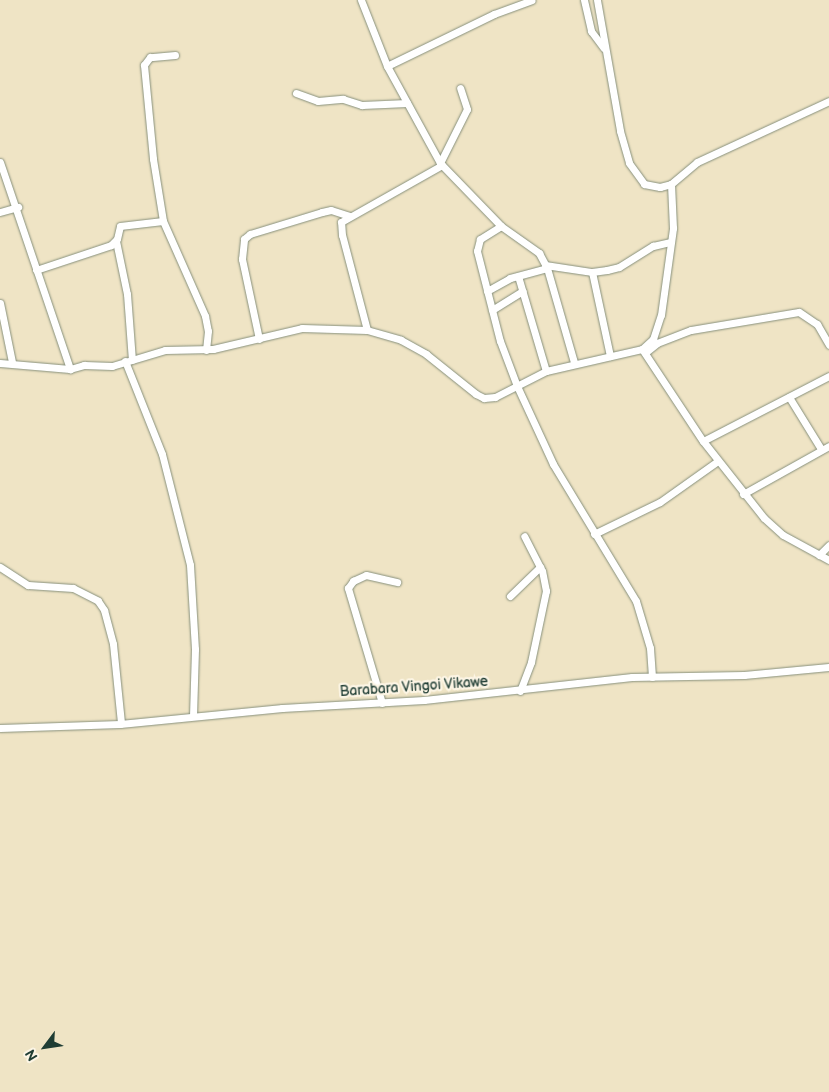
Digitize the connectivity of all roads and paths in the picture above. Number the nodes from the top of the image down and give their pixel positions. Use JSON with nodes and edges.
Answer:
{"nodes":[{"id":1,"x":361,"y":0,"type":"edge"},
{"id":2,"x":532,"y":0,"type":"edge"},
{"id":3,"x":584,"y":0,"type":"edge"},
{"id":4,"x":597,"y":0,"type":"edge"},
{"id":5,"x":604,"y":48,"type":"junction"},
{"id":6,"x":175,"y":55,"type":"dead end"},
{"id":7,"x":387,"y":66,"type":"junction"},
{"id":8,"x":460,"y":88,"type":"dead end"},
{"id":9,"x":296,"y":94,"type":"dead end"},
{"id":10,"x":829,"y":101,"type":"edge"},
{"id":11,"x":407,"y":103,"type":"junction"},
{"id":12,"x":441,"y":164,"type":"junction"},
{"id":13,"x":1,"y":167,"type":"edge"},
{"id":14,"x":671,"y":184,"type":"junction"},
{"id":15,"x":18,"y":207,"type":"junction"},
{"id":16,"x":0,"y":212,"type":"edge"},
{"id":17,"x":348,"y":216,"type":"junction"},
{"id":18,"x":163,"y":221,"type":"junction"},
{"id":19,"x":501,"y":226,"type":"junction"},
{"id":20,"x":116,"y":241,"type":"junction"},
{"id":21,"x":670,"y":242,"type":"junction"},
{"id":22,"x":546,"y":267,"type":"junction"},
{"id":23,"x":36,"y":270,"type":"junction"},
{"id":24,"x":592,"y":272,"type":"junction"},
{"id":25,"x":518,"y":276,"type":"junction"},
{"id":26,"x":487,"y":291,"type":"junction"},
{"id":27,"x":524,"y":291,"type":"junction"},
{"id":28,"x":0,"y":303,"type":"edge"},
{"id":29,"x":492,"y":310,"type":"junction"},
{"id":30,"x":367,"y":330,"type":"junction"},
{"id":31,"x":259,"y":338,"type":"junction"},
{"id":32,"x":829,"y":345,"type":"edge"},
{"id":33,"x":206,"y":350,"type":"junction"},
{"id":34,"x":644,"y":351,"type":"junction"},
{"id":35,"x":610,"y":356,"type":"junction"},
{"id":36,"x":129,"y":361,"type":"junction"},
{"id":37,"x":12,"y":362,"type":"junction"},
{"id":38,"x":574,"y":362,"type":"junction"},
{"id":39,"x":0,"y":363,"type":"edge"},
{"id":40,"x":70,"y":369,"type":"junction"},
{"id":41,"x":546,"y":371,"type":"junction"},
{"id":42,"x":829,"y":376,"type":"edge"},
{"id":43,"x":516,"y":386,"type":"junction"},
{"id":44,"x":789,"y":397,"type":"junction"},
{"id":45,"x":703,"y":441,"type":"junction"},
{"id":46,"x":825,"y":448,"type":"edge"},
{"id":47,"x":718,"y":461,"type":"junction"},
{"id":48,"x":743,"y":494,"type":"junction"},
{"id":49,"x":594,"y":534,"type":"junction"},
{"id":50,"x":524,"y":536,"type":"dead end"},
{"id":51,"x":829,"y":545,"type":"edge"},
{"id":52,"x":819,"y":555,"type":"junction"},
{"id":53,"x":829,"y":560,"type":"edge"},
{"id":54,"x":0,"y":567,"type":"edge"},
{"id":55,"x":540,"y":567,"type":"junction"},
{"id":56,"x":397,"y":582,"type":"dead end"},
{"id":57,"x":510,"y":596,"type":"dead end"},
{"id":58,"x":829,"y":667,"type":"edge"},
{"id":59,"x":652,"y":677,"type":"junction"},
{"id":60,"x":520,"y":691,"type":"junction"},
{"id":61,"x":382,"y":703,"type":"junction"},
{"id":62,"x":194,"y":716,"type":"junction"},
{"id":63,"x":121,"y":723,"type":"junction"},
{"id":64,"x":0,"y":728,"type":"edge"}],
"edges":[{"from":1,"to":7,"type":"street"},
{"from":2,"to":7,"type":"street"},
{"from":3,"to":5,"type":"street"},
{"from":4,"to":5,"type":"street"},
{"from":5,"to":14,"type":"street"},
{"from":6,"to":18,"type":"street"},
{"from":7,"to":11,"type":"street"},
{"from":8,"to":12,"type":"street"},
{"from":9,"to":11,"type":"street"},
{"from":10,"to":14,"type":"street"},
{"from":11,"to":12,"type":"street"},
{"from":12,"to":17,"type":"street"},
{"from":12,"to":19,"type":"street"},
{"from":13,"to":15,"type":"street"},
{"from":14,"to":21,"type":"street"},
{"from":15,"to":16,"type":"street"},
{"from":15,"to":23,"type":"street"},
{"from":17,"to":30,"type":"street"},
{"from":17,"to":31,"type":"street"},
{"from":18,"to":20,"type":"street"},
{"from":18,"to":33,"type":"street"},
{"from":19,"to":22,"type":"street"},
{"from":19,"to":26,"type":"street"},
{"from":20,"to":23,"type":"street"},
{"from":20,"to":36,"type":"street"},
{"from":21,"to":24,"type":"street"},
{"from":21,"to":34,"type":"street"},
{"from":22,"to":24,"type":"street"},
{"from":22,"to":25,"type":"street"},
{"from":22,"to":38,"type":"street"},
{"from":23,"to":40,"type":"street"},
{"from":24,"to":35,"type":"street"},
{"from":25,"to":26,"type":"street"},
{"from":25,"to":27,"type":"street"},
{"from":26,"to":29,"type":"street"},
{"from":27,"to":29,"type":"street"},
{"from":27,"to":41,"type":"street"},
{"from":28,"to":37,"type":"street"},
{"from":29,"to":43,"type":"street"},
{"from":30,"to":31,"type":"street"},
{"from":30,"to":43,"type":"street"},
{"from":31,"to":33,"type":"street"},
{"from":32,"to":34,"type":"street"},
{"from":33,"to":36,"type":"street"},
{"from":34,"to":35,"type":"street"},
{"from":34,"to":45,"type":"street"},
{"from":35,"to":38,"type":"street"},
{"from":36,"to":40,"type":"street"},
{"from":36,"to":62,"type":"street"},
{"from":37,"to":39,"type":"street"},
{"from":37,"to":40,"type":"street"},
{"from":38,"to":41,"type":"street"},
{"from":41,"to":43,"type":"street"},
{"from":42,"to":44,"type":"street"},
{"from":43,"to":49,"type":"street"},
{"from":44,"to":45,"type":"street"},
{"from":44,"to":46,"type":"street"},
{"from":45,"to":47,"type":"street"},
{"from":46,"to":48,"type":"street"},
{"from":47,"to":48,"type":"street"},
{"from":47,"to":49,"type":"street"},
{"from":48,"to":52,"type":"street"},
{"from":49,"to":59,"type":"street"},
{"from":50,"to":55,"type":"street"},
{"from":51,"to":52,"type":"street"},
{"from":52,"to":53,"type":"street"},
{"from":54,"to":63,"type":"street"},
{"from":55,"to":57,"type":"street"},
{"from":55,"to":60,"type":"street"},
{"from":56,"to":61,"type":"street"},
{"from":58,"to":59,"type":"street","name":"Barabara Vingoi Vikawe"},
{"from":59,"to":60,"type":"street","name":"Barabara Vingoi Vikawe"},
{"from":60,"to":61,"type":"street","name":"Barabara Vingoi Vikawe"},
{"from":61,"to":62,"type":"street","name":"Barabara Vingoi Vikawe"},
{"from":62,"to":63,"type":"street","name":"Barabara Vingoi Vikawe"},
{"from":63,"to":64,"type":"street","name":"Barabara Vingoi Vikawe"}]}
